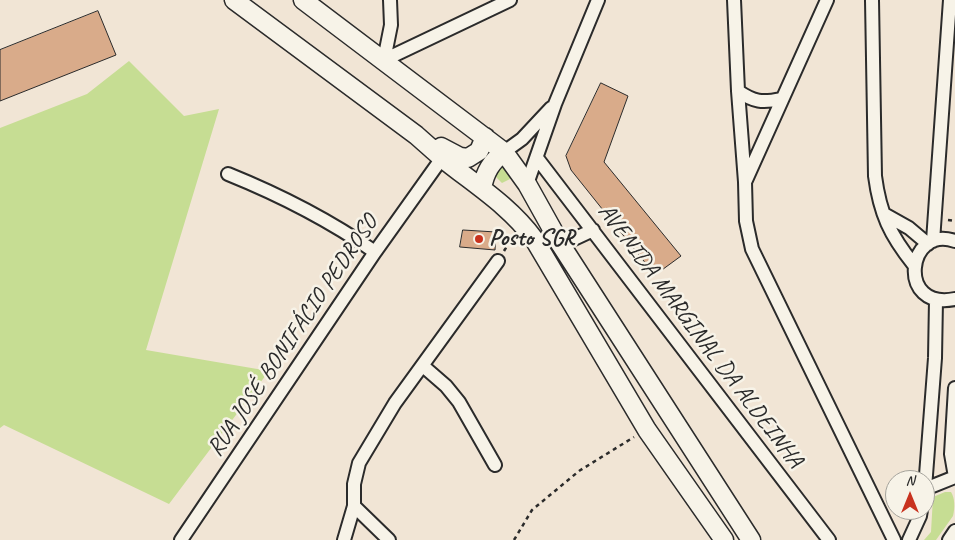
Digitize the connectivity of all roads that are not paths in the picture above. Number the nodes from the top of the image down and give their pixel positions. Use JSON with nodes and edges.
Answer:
{"nodes":[{"id":1,"x":234,"y":0,"type":"edge"},
{"id":2,"x":303,"y":0,"type":"edge"},
{"id":3,"x":390,"y":0,"type":"edge"},
{"id":4,"x":510,"y":0,"type":"edge"},
{"id":5,"x":598,"y":0,"type":"edge"},
{"id":6,"x":734,"y":0,"type":"edge"},
{"id":7,"x":827,"y":0,"type":"edge"},
{"id":8,"x":872,"y":0,"type":"edge"},
{"id":9,"x":950,"y":0,"type":"edge"},
{"id":10,"x":384,"y":60,"type":"junction"},
{"id":11,"x":738,"y":91,"type":"junction"},
{"id":12,"x":781,"y":99,"type":"junction"},
{"id":13,"x":555,"y":104,"type":"junction"},
{"id":14,"x":416,"y":135,"type":"junction"},
{"id":15,"x":484,"y":137,"type":"junction"},
{"id":16,"x":504,"y":152,"type":"junction"},
{"id":17,"x":442,"y":158,"type":"junction"},
{"id":18,"x":537,"y":158,"type":"junction"},
{"id":19,"x":228,"y":174,"type":"dead end"},
{"id":20,"x":745,"y":182,"type":"junction"},
{"id":21,"x":527,"y":184,"type":"junction"},
{"id":22,"x":482,"y":188,"type":"junction"},
{"id":23,"x":500,"y":202,"type":"junction"},
{"id":24,"x":884,"y":214,"type":"junction"},
{"id":25,"x":593,"y":230,"type":"junction"},
{"id":26,"x":955,"y":241,"type":"edge"},
{"id":27,"x":931,"y":242,"type":"junction"},
{"id":28,"x":562,"y":245,"type":"junction"},
{"id":29,"x":375,"y":252,"type":"junction"},
{"id":30,"x":498,"y":261,"type":"road end"},
{"id":31,"x":914,"y":265,"type":"junction"},
{"id":32,"x":955,"y":299,"type":"edge"},
{"id":33,"x":936,"y":300,"type":"junction"},
{"id":34,"x":423,"y":366,"type":"junction"},
{"id":35,"x":955,"y":388,"type":"edge"},
{"id":36,"x":496,"y":465,"type":"dead end"},
{"id":37,"x":926,"y":470,"type":"edge"},
{"id":38,"x":955,"y":477,"type":"edge"},
{"id":39,"x":935,"y":484,"type":"edge"},
{"id":40,"x":354,"y":506,"type":"junction"},
{"id":41,"x":918,"y":520,"type":"edge"},
{"id":42,"x":955,"y":531,"type":"edge"},
{"id":43,"x":181,"y":540,"type":"edge"},
{"id":44,"x":344,"y":540,"type":"edge"},
{"id":45,"x":389,"y":540,"type":"edge"},
{"id":46,"x":724,"y":540,"type":"edge"},
{"id":47,"x":750,"y":540,"type":"edge"},
{"id":48,"x":829,"y":540,"type":"edge"},
{"id":49,"x":894,"y":540,"type":"edge"},
{"id":50,"x":909,"y":540,"type":"edge"},
{"id":51,"x":949,"y":540,"type":"edge"}],
"edges":[{"from":1,"to":14,"type":"main road"},
{"from":2,"to":10,"type":"main road"},
{"from":3,"to":10,"type":"street"},
{"from":4,"to":10,"type":"street"},
{"from":5,"to":13,"type":"street"},
{"from":6,"to":11,"type":"street"},
{"from":7,"to":12,"type":"street"},
{"from":8,"to":24,"type":"street"},
{"from":9,"to":27,"type":"street"},
{"from":10,"to":15,"type":"main road"},
{"from":11,"to":12,"type":"street"},
{"from":11,"to":20,"type":"street"},
{"from":12,"to":20,"type":"street"},
{"from":13,"to":16,"type":"street"},
{"from":13,"to":18,"type":"street"},
{"from":14,"to":15,"type":"main road"},
{"from":14,"to":17,"type":"main road"},
{"from":15,"to":16,"type":"main road"},
{"from":16,"to":21,"type":"main road"},
{"from":16,"to":22,"type":"main road"},
{"from":17,"to":22,"type":"main road"},
{"from":17,"to":29,"type":"street","name":"RUA JOSÉ BONIFÁCIO PEDROSO"},
{"from":18,"to":21,"type":"street"},
{"from":18,"to":25,"type":"street","name":"AVENIDA MARGINAL DA ALDEINHA"},
{"from":19,"to":29,"type":"street"},
{"from":20,"to":49,"type":"street"},
{"from":21,"to":23,"type":"main road"},
{"from":21,"to":28,"type":"main road"},
{"from":22,"to":23,"type":"main road"},
{"from":23,"to":46,"type":"main road"},
{"from":24,"to":27,"type":"street"},
{"from":24,"to":31,"type":"street"},
{"from":25,"to":28,"type":"street"},
{"from":25,"to":48,"type":"street","name":"AVENIDA MARGINAL DA ALDEINHA"},
{"from":26,"to":27,"type":"street"},
{"from":27,"to":31,"type":"street"},
{"from":28,"to":47,"type":"main road"},
{"from":29,"to":43,"type":"street","name":"RUA JOSÉ BONIFÁCIO PEDROSO"},
{"from":30,"to":34,"type":"street"},
{"from":31,"to":33,"type":"street"},
{"from":32,"to":33,"type":"street"},
{"from":33,"to":37,"type":"street"},
{"from":34,"to":36,"type":"street"},
{"from":34,"to":40,"type":"street"},
{"from":35,"to":38,"type":"street"},
{"from":38,"to":39,"type":"street"},
{"from":40,"to":44,"type":"street"},
{"from":40,"to":45,"type":"street"},
{"from":41,"to":50,"type":"street"},
{"from":42,"to":51,"type":"street"}]}
